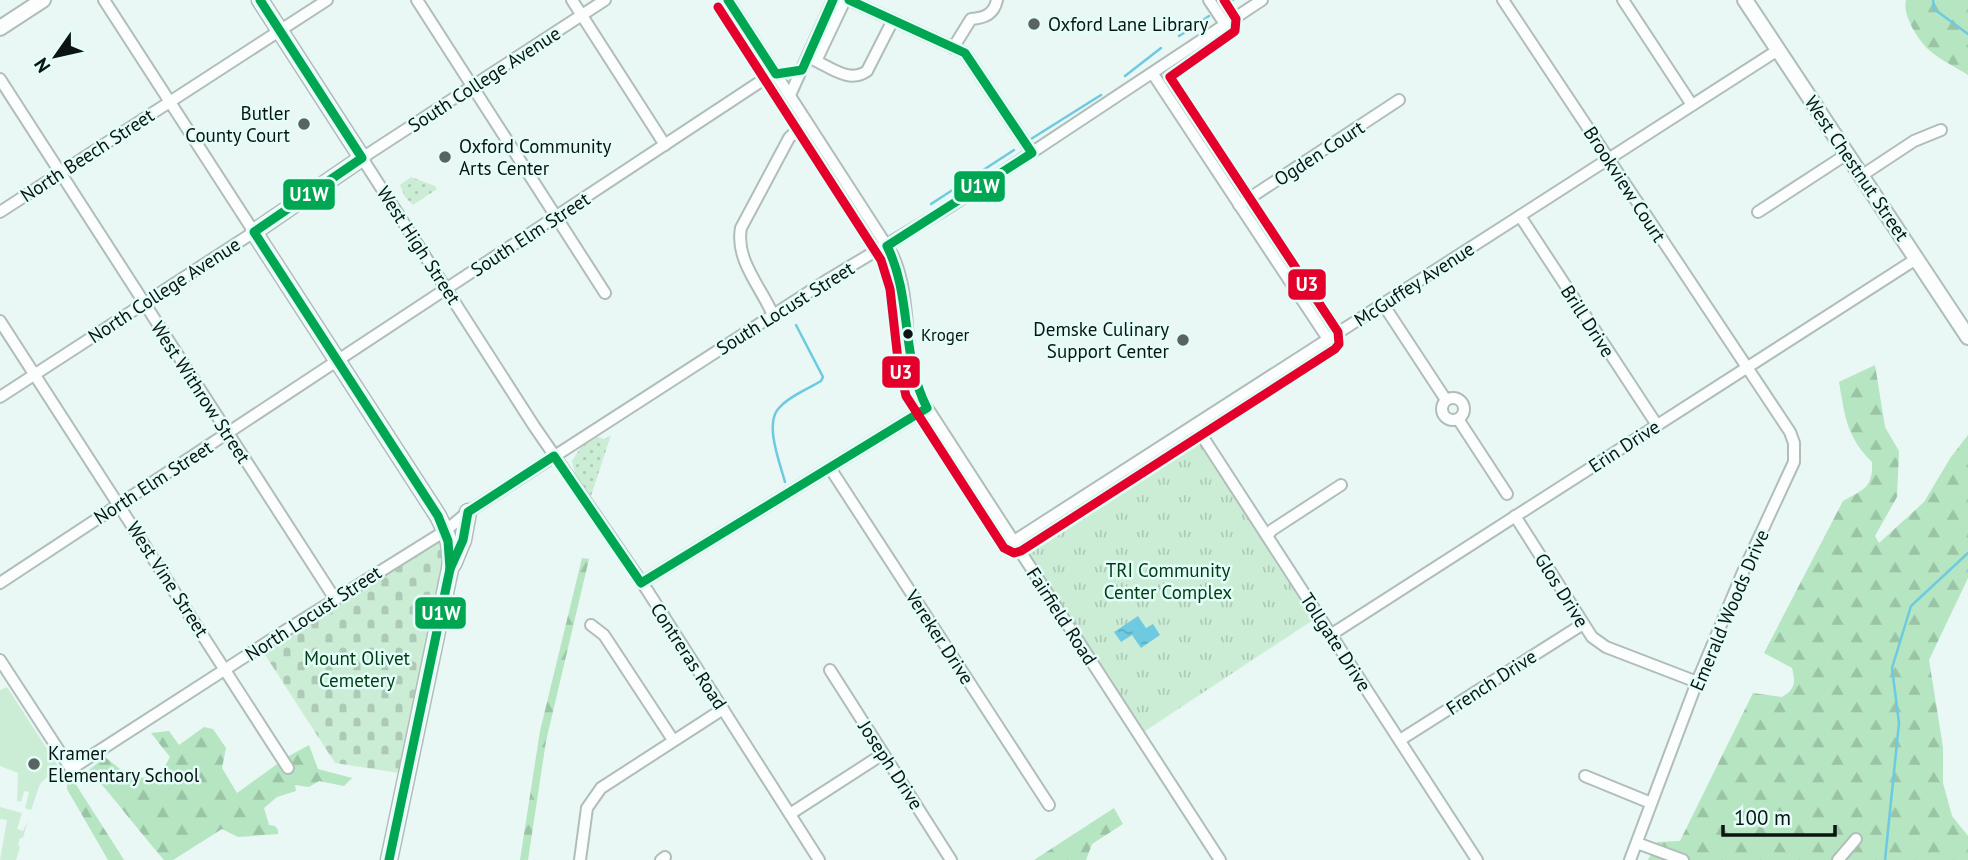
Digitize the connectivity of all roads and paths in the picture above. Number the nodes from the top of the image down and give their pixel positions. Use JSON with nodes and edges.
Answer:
{"nodes":[{"id":1,"x":43,"y":0,"type":"edge"},
{"id":2,"x":104,"y":0,"type":"edge"},
{"id":3,"x":260,"y":0,"type":"edge"},
{"id":4,"x":327,"y":0,"type":"edge"},
{"id":5,"x":416,"y":0,"type":"edge"},
{"id":6,"x":572,"y":0,"type":"edge"},
{"id":7,"x":605,"y":0,"type":"edge"},
{"id":8,"x":728,"y":0,"type":"edge"},
{"id":9,"x":833,"y":0,"type":"edge"},
{"id":10,"x":847,"y":0,"type":"edge"},
{"id":11,"x":997,"y":0,"type":"edge"},
{"id":12,"x":1209,"y":0,"type":"edge"},
{"id":13,"x":1262,"y":0,"type":"edge"},
{"id":14,"x":1503,"y":0,"type":"edge"},
{"id":15,"x":1623,"y":0,"type":"edge"},
{"id":16,"x":1745,"y":0,"type":"edge"},
{"id":17,"x":582,"y":15,"type":"junction"},
{"id":18,"x":892,"y":20,"type":"junction"},
{"id":19,"x":1224,"y":24,"type":"junction"},
{"id":20,"x":0,"y":28,"type":"edge"},
{"id":21,"x":280,"y":30,"type":"junction"},
{"id":22,"x":953,"y":48,"type":"junction"},
{"id":23,"x":1778,"y":50,"type":"junction"},
{"id":24,"x":802,"y":70,"type":"junction"},
{"id":25,"x":775,"y":73,"type":"junction"},
{"id":26,"x":1153,"y":74,"type":"junction"},
{"id":27,"x":0,"y":79,"type":"edge"},
{"id":28,"x":472,"y":87,"type":"junction"},
{"id":29,"x":790,"y":95,"type":"junction"},
{"id":30,"x":1399,"y":100,"type":"dead end"},
{"id":31,"x":170,"y":101,"type":"junction"},
{"id":32,"x":1692,"y":105,"type":"junction"},
{"id":33,"x":806,"y":121,"type":"junction"},
{"id":34,"x":1941,"y":130,"type":"dead end"},
{"id":35,"x":666,"y":145,"type":"junction"},
{"id":36,"x":1032,"y":153,"type":"junction"},
{"id":37,"x":1847,"y":154,"type":"junction"},
{"id":38,"x":362,"y":159,"type":"junction"},
{"id":39,"x":1609,"y":159,"type":"junction"},
{"id":40,"x":60,"y":173,"type":"junction"},
{"id":41,"x":1861,"y":176,"type":"junction"},
{"id":42,"x":1239,"y":205,"type":"junction"},
{"id":43,"x":0,"y":212,"type":"edge"},
{"id":44,"x":1758,"y":212,"type":"dead end"},
{"id":45,"x":1520,"y":216,"type":"junction"},
{"id":46,"x":556,"y":217,"type":"junction"},
{"id":47,"x":254,"y":232,"type":"junction"},
{"id":48,"x":887,"y":246,"type":"junction"},
{"id":49,"x":1916,"y":259,"type":"junction"},
{"id":50,"x":446,"y":289,"type":"junction"},
{"id":51,"x":605,"y":293,"type":"dead end"},
{"id":52,"x":144,"y":303,"type":"junction"},
{"id":53,"x":1383,"y":304,"type":"junction"},
{"id":54,"x":773,"y":315,"type":"junction"},
{"id":55,"x":0,"y":321,"type":"edge"},
{"id":56,"x":1968,"y":337,"type":"edge"},
{"id":57,"x":1328,"y":339,"type":"junction"},
{"id":58,"x":337,"y":361,"type":"junction"},
{"id":59,"x":1747,"y":369,"type":"junction"},
{"id":60,"x":34,"y":374,"type":"junction"},
{"id":61,"x":0,"y":397,"type":"edge"},
{"id":62,"x":927,"y":408,"type":"junction"},
{"id":63,"x":1195,"y":425,"type":"junction"},
{"id":64,"x":1657,"y":425,"type":"junction"},
{"id":65,"x":228,"y":433,"type":"junction"},
{"id":66,"x":554,"y":456,"type":"junction"},
{"id":67,"x":831,"y":468,"type":"junction"},
{"id":68,"x":1341,"y":485,"type":"dead end"},
{"id":69,"x":1507,"y":494,"type":"dead end"},
{"id":70,"x":120,"y":504,"type":"junction"},
{"id":71,"x":468,"y":512,"type":"junction"},
{"id":72,"x":1515,"y":516,"type":"junction"},
{"id":73,"x":445,"y":530,"type":"junction"},
{"id":74,"x":1267,"y":536,"type":"junction"},
{"id":75,"x":1014,"y":541,"type":"junction"},
{"id":76,"x":450,"y":569,"type":"junction"},
{"id":77,"x":0,"y":583,"type":"edge"},
{"id":78,"x":641,"y":583,"type":"junction"},
{"id":79,"x":335,"y":599,"type":"junction"},
{"id":80,"x":1583,"y":624,"type":"junction"},
{"id":81,"x":591,"y":625,"type":"dead end"},
{"id":82,"x":1332,"y":634,"type":"junction"},
{"id":83,"x":0,"y":660,"type":"edge"},
{"id":84,"x":225,"y":669,"type":"junction"},
{"id":85,"x":830,"y":670,"type":"dead end"},
{"id":86,"x":1697,"y":682,"type":"junction"},
{"id":87,"x":723,"y":709,"type":"junction"},
{"id":88,"x":673,"y":740,"type":"junction"},
{"id":89,"x":1400,"y":740,"type":"junction"},
{"id":90,"x":883,"y":754,"type":"junction"},
{"id":91,"x":288,"y":768,"type":"dead end"},
{"id":92,"x":1585,"y":776,"type":"dead end"},
{"id":93,"x":1651,"y":803,"type":"junction"},
{"id":94,"x":1049,"y":805,"type":"dead end"},
{"id":95,"x":790,"y":814,"type":"junction"},
{"id":96,"x":1856,"y":839,"type":"dead end"},
{"id":97,"x":1637,"y":842,"type":"junction"},
{"id":98,"x":389,"y":860,"type":"edge"},
{"id":99,"x":580,"y":860,"type":"edge"},
{"id":100,"x":819,"y":860,"type":"edge"},
{"id":101,"x":951,"y":860,"type":"edge"},
{"id":102,"x":1220,"y":860,"type":"edge"},
{"id":103,"x":1477,"y":860,"type":"edge"},
{"id":104,"x":1630,"y":860,"type":"edge"},
{"id":105,"x":1683,"y":860,"type":"edge"},
{"id":106,"x":1838,"y":860,"type":"edge"}],
"edges":[{"from":1,"to":20,"type":"main road"},
{"from":2,"to":31,"type":"street"},
{"from":3,"to":21,"type":"highway","name":"West High Street"},
{"from":4,"to":21,"type":"street","name":"North Beech Street"},
{"from":5,"to":28,"type":"street"},
{"from":6,"to":17,"type":"street"},
{"from":7,"to":17,"type":"street","name":"South College Avenue"},
{"from":8,"to":25,"type":"street","name":"Fairfield Road"},
{"from":9,"to":24,"type":"street"},
{"from":10,"to":18,"type":"street"},
{"from":10,"to":18,"type":"street"},
{"from":11,"to":22,"type":"street"},
{"from":12,"to":19,"type":"street"},
{"from":13,"to":19,"type":"street","name":"South Locust Street"},
{"from":14,"to":39,"type":"street","name":"Brookview Court"},
{"from":15,"to":32,"type":"street"},
{"from":16,"to":23,"type":"main road","name":"West Chestnut Street"},
{"from":17,"to":28,"type":"street","name":"South College Avenue"},
{"from":17,"to":35,"type":"street"},
{"from":18,"to":22,"type":"street"},
{"from":19,"to":26,"type":"street","name":"South Locust Street"},
{"from":21,"to":31,"type":"street","name":"North Beech Street"},
{"from":21,"to":38,"type":"highway","name":"West High Street"},
{"from":22,"to":36,"type":"street"},
{"from":23,"to":32,"type":"street","name":"McGuffey Avenue"},
{"from":23,"to":37,"type":"main road","name":"West Chestnut Street"},
{"from":24,"to":25,"type":"street"},
{"from":24,"to":29,"type":"street"},
{"from":25,"to":29,"type":"street","name":"Fairfield Road"},
{"from":25,"to":35,"type":"street","name":"South Elm Street"},
{"from":26,"to":36,"type":"street","name":"South Locust Street"},
{"from":26,"to":42,"type":"street"},
{"from":27,"to":40,"type":"street","name":"West Withrow Street"},
{"from":28,"to":38,"type":"street","name":"South College Avenue"},
{"from":28,"to":46,"type":"street"},
{"from":29,"to":33,"type":"street","name":"Fairfield Road"},
{"from":30,"to":42,"type":"street","name":"Ogden Court"},
{"from":31,"to":40,"type":"street","name":"North Beech Street"},
{"from":31,"to":47,"type":"street"},
{"from":32,"to":39,"type":"street","name":"McGuffey Avenue"},
{"from":33,"to":48,"type":"street","name":"Fairfield Road"},
{"from":33,"to":54,"type":"street"},
{"from":34,"to":41,"type":"street"},
{"from":35,"to":46,"type":"street","name":"South Elm Street"},
{"from":36,"to":48,"type":"street","name":"South Locust Street"},
{"from":37,"to":41,"type":"main road","name":"West Chestnut Street"},
{"from":37,"to":44,"type":"street"},
{"from":38,"to":47,"type":"highway","name":"North College Avenue"},
{"from":38,"to":50,"type":"street","name":"West High Street"},
{"from":39,"to":45,"type":"street","name":"McGuffey Avenue"},
{"from":39,"to":59,"type":"street","name":"Brookview Court"},
{"from":40,"to":43,"type":"street","name":"North Beech Street"},
{"from":40,"to":52,"type":"street","name":"West Withrow Street"},
{"from":41,"to":49,"type":"main road","name":"West Chestnut Street"},
{"from":42,"to":57,"type":"street"},
{"from":45,"to":53,"type":"street","name":"McGuffey Avenue"},
{"from":45,"to":64,"type":"street","name":"Brill Drive"},
{"from":46,"to":50,"type":"street","name":"South Elm Street"},
{"from":46,"to":51,"type":"street"},
{"from":47,"to":52,"type":"street","name":"North College Avenue"},
{"from":47,"to":58,"type":"highway"},
{"from":48,"to":54,"type":"street","name":"South Locust Street"},
{"from":48,"to":62,"type":"street","name":"Fairfield Road"},
{"from":49,"to":56,"type":"main road","name":"West Chestnut Street"},
{"from":49,"to":59,"type":"street","name":"Erin Drive"},
{"from":50,"to":58,"type":"street","name":"North Elm Street"},
{"from":50,"to":66,"type":"street","name":"West High Street"},
{"from":52,"to":60,"type":"street","name":"North College Avenue"},
{"from":52,"to":65,"type":"street","name":"West Withrow Street"},
{"from":53,"to":57,"type":"street","name":"McGuffey Avenue"},
{"from":53,"to":69,"type":"street"},
{"from":54,"to":66,"type":"street","name":"South Locust Street"},
{"from":55,"to":60,"type":"street","name":"West Vine Street"},
{"from":57,"to":63,"type":"street","name":"McGuffey Avenue"},
{"from":58,"to":65,"type":"street","name":"North Elm Street"},
{"from":58,"to":73,"type":"highway"},
{"from":59,"to":64,"type":"street","name":"Erin Drive"},
{"from":59,"to":86,"type":"street","name":"Emerald Woods Drive"},
{"from":60,"to":61,"type":"street","name":"North College Avenue"},
{"from":60,"to":70,"type":"street","name":"West Vine Street"},
{"from":62,"to":67,"type":"street"},
{"from":62,"to":75,"type":"street","name":"Fairfield Road"},
{"from":63,"to":74,"type":"street","name":"Tollgate Drive"},
{"from":63,"to":75,"type":"street","name":"McGuffey Avenue"},
{"from":64,"to":72,"type":"street","name":"Erin Drive"},
{"from":65,"to":70,"type":"street","name":"North Elm Street"},
{"from":65,"to":79,"type":"street","name":"West Withrow Street"},
{"from":66,"to":71,"type":"street","name":"North Locust Street"},
{"from":66,"to":78,"type":"street","name":"Contreras Road"},
{"from":67,"to":78,"type":"street"},
{"from":67,"to":94,"type":"street","name":"Vereker Drive"},
{"from":68,"to":74,"type":"street"},
{"from":70,"to":77,"type":"street","name":"North Elm Street"},
{"from":70,"to":84,"type":"street","name":"West Vine Street"},
{"from":71,"to":73,"type":"street","name":"North Locust Street"},
{"from":71,"to":76,"type":"highway"},
{"from":72,"to":80,"type":"street","name":"Glos Drive"},
{"from":72,"to":82,"type":"street","name":"Erin Drive"},
{"from":73,"to":76,"type":"highway"},
{"from":73,"to":79,"type":"street","name":"North Locust Street"},
{"from":74,"to":82,"type":"street","name":"Tollgate Drive"},
{"from":75,"to":102,"type":"street","name":"Fairfield Road"},
{"from":76,"to":98,"type":"highway"},
{"from":78,"to":87,"type":"street","name":"Contreras Road"},
{"from":79,"to":84,"type":"street","name":"North Locust Street"},
{"from":80,"to":86,"type":"street","name":"Glos Drive"},
{"from":80,"to":89,"type":"street","name":"French Drive"},
{"from":81,"to":88,"type":"street"},
{"from":82,"to":89,"type":"street","name":"Tollgate Drive"},
{"from":83,"to":84,"type":"street","name":"North Locust Street"},
{"from":84,"to":91,"type":"street","name":"West Vine Street"},
{"from":85,"to":90,"type":"street","name":"Joseph Drive"},
{"from":86,"to":93,"type":"street","name":"Emerald Woods Drive"},
{"from":87,"to":88,"type":"street"},
{"from":87,"to":95,"type":"street","name":"Contreras Road"},
{"from":88,"to":99,"type":"street"},
{"from":89,"to":103,"type":"street","name":"Tollgate Drive"},
{"from":90,"to":95,"type":"street"},
{"from":90,"to":101,"type":"street","name":"Joseph Drive"},
{"from":92,"to":93,"type":"street"},
{"from":93,"to":97,"type":"street","name":"Emerald Woods Drive"},
{"from":95,"to":100,"type":"street","name":"Contreras Road"},
{"from":96,"to":106,"type":"street"},
{"from":97,"to":104,"type":"street","name":"Emerald Woods Drive"},
{"from":97,"to":105,"type":"street"}]}
